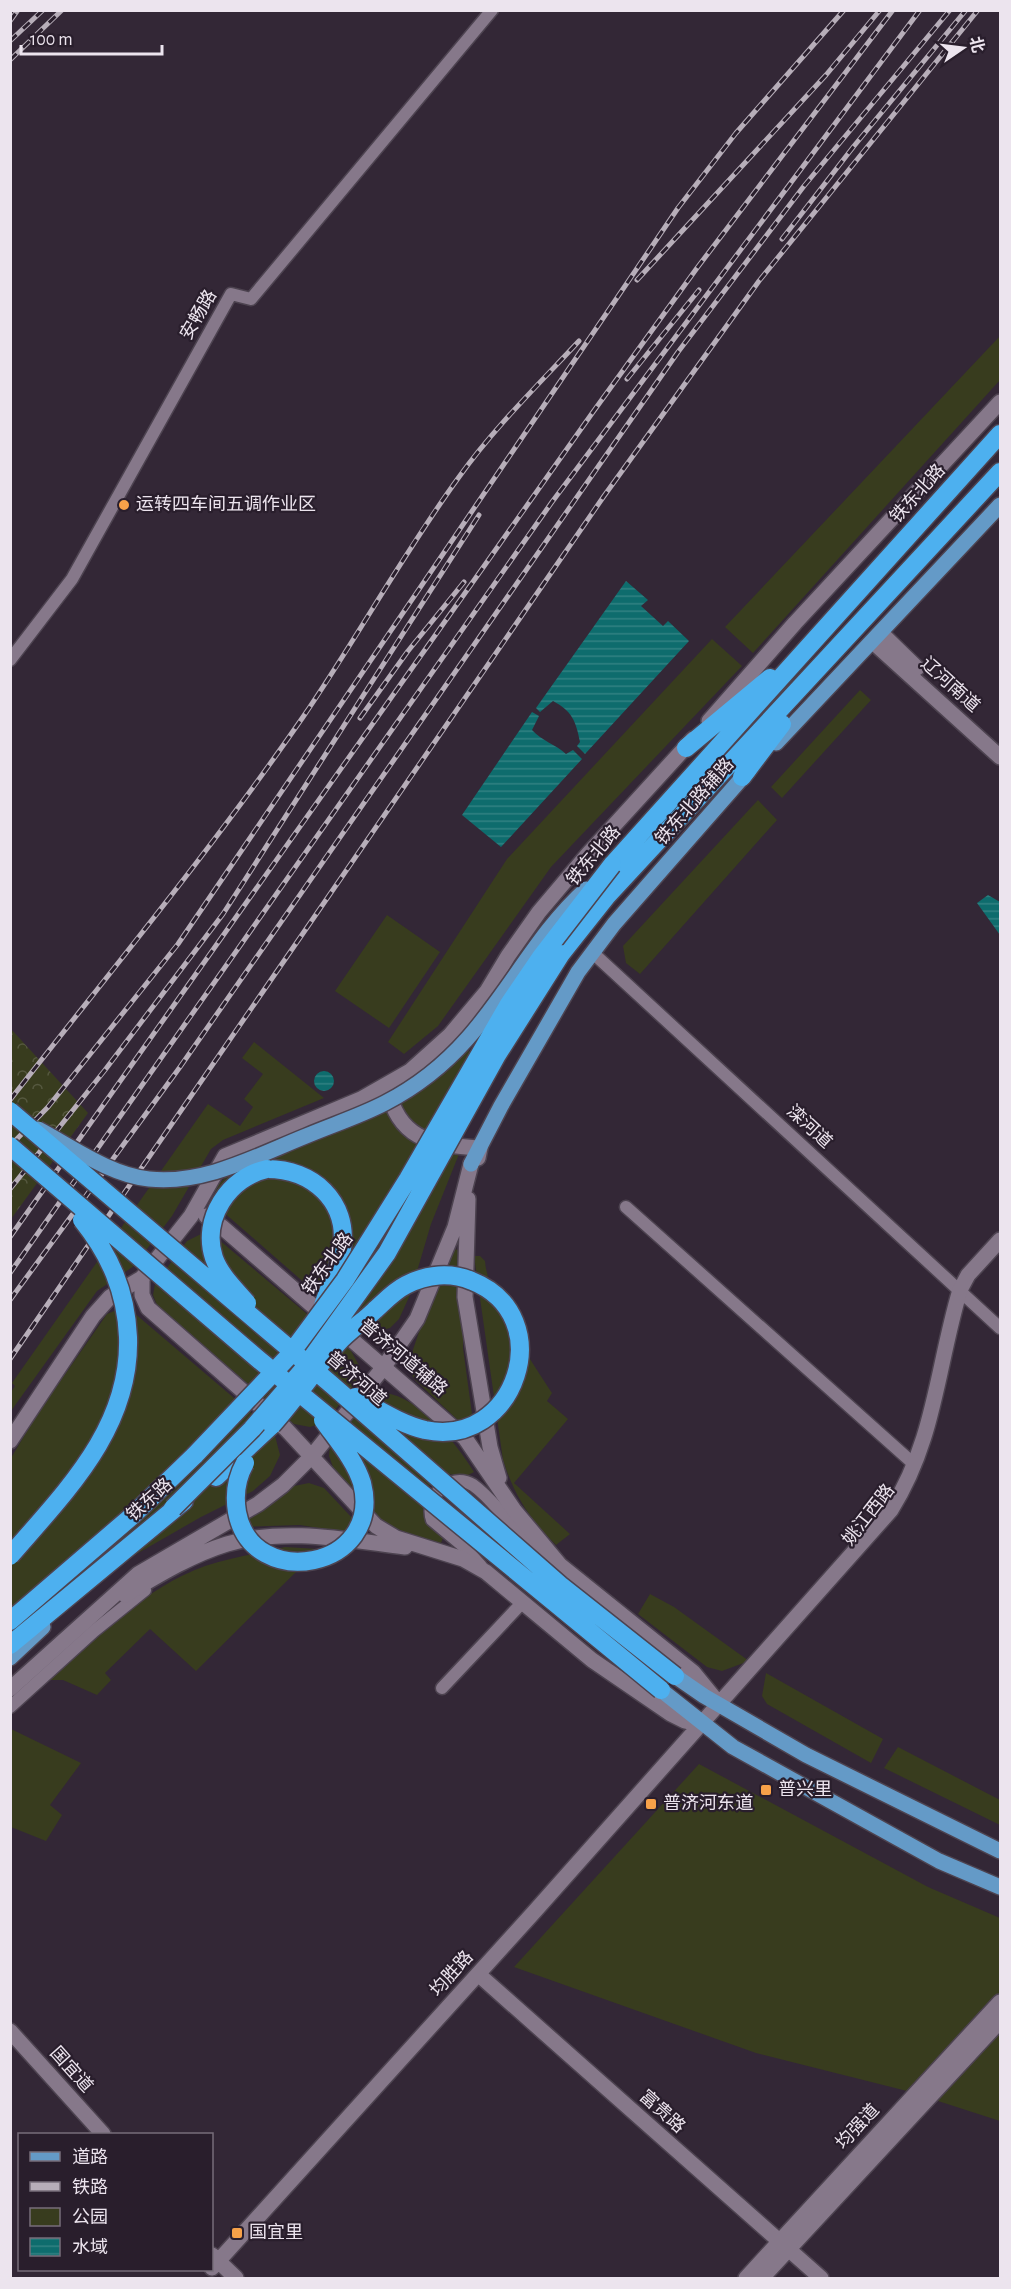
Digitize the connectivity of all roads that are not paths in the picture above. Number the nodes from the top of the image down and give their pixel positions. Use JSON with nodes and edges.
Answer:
{"nodes":[{"id":1,"x":492,"y":10,"type":"edge"},
{"id":2,"x":1000,"y":402,"type":"edge"},
{"id":3,"x":1000,"y":434,"type":"edge"},
{"id":4,"x":1000,"y":472,"type":"edge"},
{"id":5,"x":1000,"y":505,"type":"edge"},
{"id":6,"x":877,"y":637,"type":"junction"},
{"id":7,"x":816,"y":638,"type":"junction"},
{"id":8,"x":835,"y":652,"type":"junction"},
{"id":9,"x":10,"y":660,"type":"edge"},
{"id":10,"x":686,"y":748,"type":"junction"},
{"id":11,"x":1000,"y":750,"type":"edge"},
{"id":12,"x":1000,"y":757,"type":"edge"},
{"id":13,"x":742,"y":777,"type":"junction"},
{"id":14,"x":612,"y":865,"type":"junction"},
{"id":15,"x":593,"y":953,"type":"junction"},
{"id":16,"x":400,"y":1077,"type":"junction"},
{"id":17,"x":14,"y":1114,"type":"edge"},
{"id":18,"x":10,"y":1146,"type":"edge"},
{"id":19,"x":480,"y":1148,"type":"junction"},
{"id":20,"x":471,"y":1164,"type":"joint"},
{"id":21,"x":57,"y":1188,"type":"junction"},
{"id":22,"x":626,"y":1207,"type":"dead end"},
{"id":23,"x":191,"y":1216,"type":"junction"},
{"id":24,"x":1000,"y":1240,"type":"edge"},
{"id":25,"x":387,"y":1253,"type":"junction"},
{"id":26,"x":1000,"y":1253,"type":"edge"},
{"id":27,"x":142,"y":1278,"type":"junction"},
{"id":28,"x":963,"y":1293,"type":"junction"},
{"id":29,"x":321,"y":1310,"type":"junction"},
{"id":30,"x":1000,"y":1328,"type":"edge"},
{"id":31,"x":273,"y":1334,"type":"junction"},
{"id":32,"x":338,"y":1343,"type":"junction"},
{"id":33,"x":288,"y":1357,"type":"joint"},
{"id":34,"x":383,"y":1368,"type":"junction"},
{"id":35,"x":303,"y":1370,"type":"joint"},
{"id":36,"x":332,"y":1385,"type":"junction"},
{"id":37,"x":310,"y":1401,"type":"junction"},
{"id":38,"x":272,"y":1425,"type":"junction"},
{"id":39,"x":10,"y":1441,"type":"edge"},
{"id":40,"x":312,"y":1456,"type":"junction"},
{"id":41,"x":915,"y":1465,"type":"junction"},
{"id":42,"x":506,"y":1498,"type":"junction"},
{"id":43,"x":173,"y":1508,"type":"junction"},
{"id":44,"x":426,"y":1550,"type":"junction"},
{"id":45,"x":10,"y":1556,"type":"edge"},
{"id":46,"x":183,"y":1562,"type":"junction"},
{"id":47,"x":560,"y":1565,"type":"junction"},
{"id":48,"x":486,"y":1572,"type":"junction"},
{"id":49,"x":80,"y":1590,"type":"junction"},
{"id":50,"x":521,"y":1604,"type":"junction"},
{"id":51,"x":96,"y":1612,"type":"junction"},
{"id":52,"x":10,"y":1621,"type":"edge"},
{"id":53,"x":10,"y":1645,"type":"edge"},
{"id":54,"x":10,"y":1658,"type":"edge"},
{"id":55,"x":675,"y":1676,"type":"joint"},
{"id":56,"x":442,"y":1688,"type":"dead end"},
{"id":57,"x":10,"y":1689,"type":"edge"},
{"id":58,"x":661,"y":1690,"type":"joint"},
{"id":59,"x":10,"y":1707,"type":"edge"},
{"id":60,"x":724,"y":1707,"type":"junction"},
{"id":61,"x":705,"y":1727,"type":"junction"},
{"id":62,"x":1000,"y":1851,"type":"edge"},
{"id":63,"x":1000,"y":1887,"type":"edge"},
{"id":64,"x":482,"y":1978,"type":"junction"},
{"id":65,"x":1000,"y":2002,"type":"edge"},
{"id":66,"x":1000,"y":2021,"type":"edge"},
{"id":67,"x":10,"y":2031,"type":"edge"},
{"id":68,"x":103,"y":2133,"type":"edge"},
{"id":69,"x":784,"y":2246,"type":"junction"},
{"id":70,"x":215,"y":2267,"type":"edge"},
{"id":71,"x":236,"y":2278,"type":"edge"},
{"id":72,"x":746,"y":2278,"type":"edge"},
{"id":73,"x":762,"y":2278,"type":"edge"},
{"id":74,"x":821,"y":2278,"type":"edge"}],
"edges":[{"from":1,"to":9,"type":"street","name":"安畅路"},
{"from":2,"to":10,"type":"street"},
{"from":3,"to":7,"type":"highway","name":"铁东北路"},
{"from":4,"to":8,"type":"highway","name":"铁东北路"},
{"from":5,"to":6,"type":"main road","name":"铁东北路辅路"},
{"from":6,"to":11,"type":"street","name":"辽河南道"},
{"from":6,"to":12,"type":"street","name":"辽河南道"},
{"from":6,"to":13,"type":"main road","name":"铁东北路辅路"},
{"from":7,"to":10,"type":"highway"},
{"from":7,"to":14,"type":"highway","name":"铁东北路"},
{"from":8,"to":13,"type":"highway"},
{"from":8,"to":25,"type":"highway","name":"铁东北路","bridge":true},
{"from":10,"to":16,"type":"street"},
{"from":13,"to":15,"type":"main road","name":"铁东北路辅路"},
{"from":14,"to":17,"type":"main road","bridge":true},
{"from":14,"to":29,"type":"highway","name":"铁东北路","bridge":true},
{"from":15,"to":19,"type":"main road","name":"铁东北路辅路"},
{"from":15,"to":28,"type":"street","name":"滦河道"},
{"from":16,"to":19,"type":"street"},
{"from":16,"to":23,"type":"street"},
{"from":17,"to":31,"type":"highway","name":"普济河道","bridge":true},
{"from":18,"to":21,"type":"highway","bridge":true},
{"from":19,"to":20,"type":"main road","name":"铁东北路辅路"},
{"from":19,"to":42,"type":"street"},
{"from":20,"to":34,"type":"street"},
{"from":21,"to":37,"type":"highway","bridge":true},
{"from":21,"to":45,"type":"highway","bridge":true},
{"from":22,"to":41,"type":"street"},
{"from":23,"to":27,"type":"street"},
{"from":23,"to":34,"type":"street","name":"普济河道辅路"},
{"from":24,"to":28,"type":"street","name":"姚江西路"},
{"from":25,"to":32,"type":"highway","bridge":true},
{"from":25,"to":35,"type":"highway","name":"铁东北路","bridge":true},
{"from":26,"to":28,"type":"street","name":"姚江西路"},
{"from":27,"to":39,"type":"street"},
{"from":27,"to":40,"type":"street","name":"普济河道辅路"},
{"from":28,"to":30,"type":"street","name":"滦河道"},
{"from":28,"to":41,"type":"street","name":"姚江西路"},
{"from":28,"to":60,"type":"street","name":"姚江西路"},
{"from":29,"to":31,"type":"highway","bridge":true},
{"from":29,"to":33,"type":"highway","name":"铁东北路","bridge":true},
{"from":31,"to":36,"type":"highway","name":"普济河道","bridge":true},
{"from":32,"to":36,"type":"highway","bridge":true},
{"from":32,"to":38,"type":"highway","bridge":true},
{"from":33,"to":52,"type":"highway","name":"铁东路","bridge":true},
{"from":34,"to":40,"type":"street"},
{"from":34,"to":42,"type":"street","name":"普济河道辅路"},
{"from":35,"to":43,"type":"highway","name":"铁东路","bridge":true},
{"from":36,"to":55,"type":"highway","name":"普济河道","bridge":true},
{"from":37,"to":38,"type":"highway","bridge":true},
{"from":37,"to":58,"type":"highway","bridge":true},
{"from":38,"to":43,"type":"highway","bridge":true},
{"from":40,"to":44,"type":"street","name":"普济河道辅路"},
{"from":40,"to":51,"type":"street"},
{"from":41,"to":60,"type":"street","name":"姚江西路"},
{"from":42,"to":47,"type":"street","name":"普济河道辅路"},
{"from":43,"to":49,"type":"highway","name":"铁东路"},
{"from":44,"to":46,"type":"street"},
{"from":44,"to":48,"type":"street","name":"普济河道辅路"},
{"from":46,"to":51,"type":"street"},
{"from":46,"to":59,"type":"street"},
{"from":47,"to":48,"type":"street","name":"普济河道辅路"},
{"from":47,"to":60,"type":"street","name":"普济河道辅路"},
{"from":48,"to":50,"type":"street","name":"普济河道辅路"},
{"from":49,"to":53,"type":"highway","name":"铁东路"},
{"from":49,"to":54,"type":"main road"},
{"from":50,"to":56,"type":"street"},
{"from":50,"to":61,"type":"street","name":"普济河道辅路"},
{"from":51,"to":57,"type":"street"},
{"from":55,"to":60,"type":"main road"},
{"from":58,"to":61,"type":"main road"},
{"from":60,"to":61,"type":"street","name":"均胜路"},
{"from":60,"to":62,"type":"main road"},
{"from":61,"to":63,"type":"main road"},
{"from":61,"to":64,"type":"street","name":"均胜路"},
{"from":64,"to":69,"type":"street","name":"富贵路"},
{"from":64,"to":70,"type":"street","name":"均胜路"},
{"from":65,"to":69,"type":"street","name":"均强道"},
{"from":66,"to":69,"type":"street","name":"均强道"},
{"from":67,"to":68,"type":"street","name":"国宜道"},
{"from":69,"to":72,"type":"street","name":"均强道"},
{"from":69,"to":73,"type":"street","name":"均强道"},
{"from":69,"to":74,"type":"street","name":"富贵路"},
{"from":70,"to":71,"type":"street"}]}
